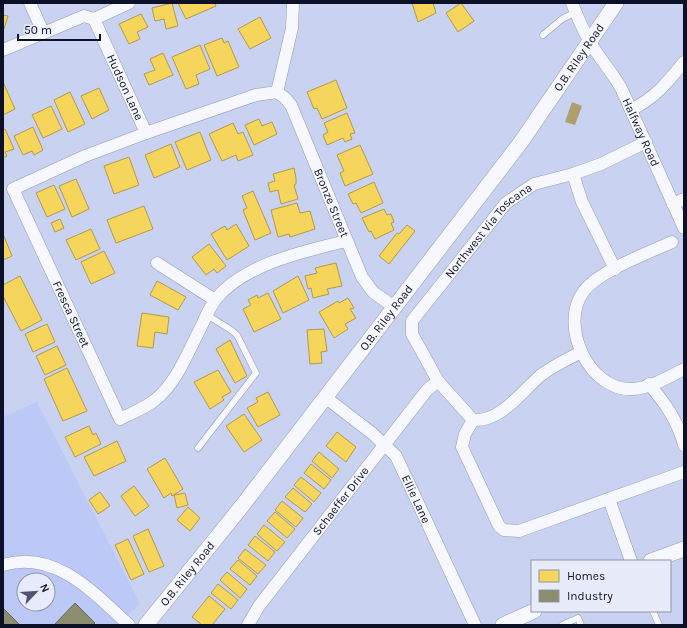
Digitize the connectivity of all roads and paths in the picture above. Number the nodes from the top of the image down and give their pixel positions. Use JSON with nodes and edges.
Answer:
{"nodes":[{"id":1,"x":30,"y":3,"type":"edge"},
{"id":2,"x":129,"y":3,"type":"edge"},
{"id":3,"x":292,"y":3,"type":"edge"},
{"id":4,"x":616,"y":3,"type":"edge"},
{"id":5,"x":574,"y":7,"type":"edge"},
{"id":6,"x":94,"y":19,"type":"junction"},
{"id":7,"x":44,"y":32,"type":"junction"},
{"id":8,"x":543,"y":34,"type":"dead end"},
{"id":9,"x":589,"y":41,"type":"junction"},
{"id":10,"x":3,"y":50,"type":"edge"},
{"id":11,"x":684,"y":62,"type":"edge"},
{"id":12,"x":277,"y":92,"type":"junction"},
{"id":13,"x":631,"y":110,"type":"junction"},
{"id":14,"x":146,"y":133,"type":"junction"},
{"id":15,"x":646,"y":142,"type":"junction"},
{"id":16,"x":573,"y":174,"type":"junction"},
{"id":17,"x":684,"y":199,"type":"edge"},
{"id":18,"x":673,"y":204,"type":"junction"},
{"id":19,"x":684,"y":228,"type":"edge"},
{"id":20,"x":346,"y":240,"type":"junction"},
{"id":21,"x":672,"y":242,"type":"dead end"},
{"id":22,"x":157,"y":263,"type":"dead end"},
{"id":23,"x":615,"y":269,"type":"junction"},
{"id":24,"x":215,"y":300,"type":"junction"},
{"id":25,"x":394,"y":307,"type":"junction"},
{"id":26,"x":207,"y":316,"type":"junction"},
{"id":27,"x":581,"y":352,"type":"junction"},
{"id":28,"x":684,"y":369,"type":"edge"},
{"id":29,"x":438,"y":381,"type":"junction"},
{"id":30,"x":650,"y":384,"type":"junction"},
{"id":31,"x":325,"y":397,"type":"junction"},
{"id":32,"x":473,"y":420,"type":"junction"},
{"id":33,"x":384,"y":445,"type":"junction"},
{"id":34,"x":684,"y":445,"type":"edge"},
{"id":35,"x":198,"y":448,"type":"dead end"},
{"id":36,"x":684,"y":472,"type":"edge"},
{"id":37,"x":609,"y":499,"type":"junction"},
{"id":38,"x":684,"y":548,"type":"edge"},
{"id":39,"x":631,"y":560,"type":"edge"},
{"id":40,"x":654,"y":560,"type":"edge"},
{"id":41,"x":3,"y":565,"type":"edge"},
{"id":42,"x":532,"y":612,"type":"edge"},
{"id":43,"x":653,"y":612,"type":"edge"},
{"id":44,"x":151,"y":623,"type":"edge"},
{"id":45,"x":129,"y":625,"type":"edge"},
{"id":46,"x":248,"y":625,"type":"edge"},
{"id":47,"x":475,"y":625,"type":"edge"},
{"id":48,"x":503,"y":625,"type":"edge"},
{"id":49,"x":562,"y":625,"type":"edge"},
{"id":50,"x":582,"y":625,"type":"edge"},
{"id":51,"x":659,"y":625,"type":"edge"}],
"edges":[{"from":1,"to":7,"type":"street"},
{"from":2,"to":6,"type":"street"},
{"from":3,"to":12,"type":"street"},
{"from":4,"to":9,"type":"street","name":"O.B. Riley Road"},
{"from":5,"to":8,"type":"lane"},
{"from":5,"to":9,"type":"street","name":"Halfway Road"},
{"from":6,"to":7,"type":"street"},
{"from":6,"to":14,"type":"street","name":"Hudson Lane"},
{"from":7,"to":10,"type":"street"},
{"from":9,"to":13,"type":"street","name":"Halfway Road"},
{"from":9,"to":25,"type":"street","name":"O.B. Riley Road"},
{"from":11,"to":13,"type":"street"},
{"from":12,"to":14,"type":"street","name":"Fresca Street"},
{"from":12,"to":20,"type":"street","name":"Bronze Street"},
{"from":13,"to":15,"type":"street","name":"Halfway Road"},
{"from":14,"to":26,"type":"street","name":"Fresca Street"},
{"from":15,"to":16,"type":"street","name":"Northwest Via Toscana"},
{"from":15,"to":18,"type":"street","name":"Halfway Road"},
{"from":16,"to":23,"type":"street"},
{"from":16,"to":29,"type":"street","name":"Northwest Via Toscana"},
{"from":17,"to":18,"type":"street"},
{"from":18,"to":19,"type":"street","name":"Halfway Road"},
{"from":20,"to":24,"type":"street","name":"Fresca Street"},
{"from":20,"to":25,"type":"street","name":"Bronze Street"},
{"from":21,"to":23,"type":"street"},
{"from":22,"to":24,"type":"street"},
{"from":23,"to":27,"type":"street"},
{"from":24,"to":26,"type":"street","name":"Fresca Street"},
{"from":25,"to":31,"type":"street","name":"O.B. Riley Road"},
{"from":26,"to":35,"type":"lane"},
{"from":27,"to":30,"type":"street"},
{"from":27,"to":32,"type":"street"},
{"from":28,"to":30,"type":"street"},
{"from":29,"to":32,"type":"street","name":"Northwest Via Toscana"},
{"from":29,"to":33,"type":"street","name":"Schaeffer Drive"},
{"from":30,"to":34,"type":"street"},
{"from":31,"to":33,"type":"street","name":"Ellie Lane"},
{"from":31,"to":44,"type":"street","name":"O.B. Riley Road"},
{"from":32,"to":37,"type":"street"},
{"from":33,"to":46,"type":"street","name":"Schaeffer Drive"},
{"from":33,"to":47,"type":"street","name":"Ellie Lane"},
{"from":36,"to":37,"type":"street"},
{"from":37,"to":39,"type":"street"},
{"from":38,"to":40,"type":"street"},
{"from":41,"to":45,"type":"street"},
{"from":42,"to":48,"type":"street"},
{"from":43,"to":51,"type":"lane"},
{"from":49,"to":50,"type":"lane"}]}
